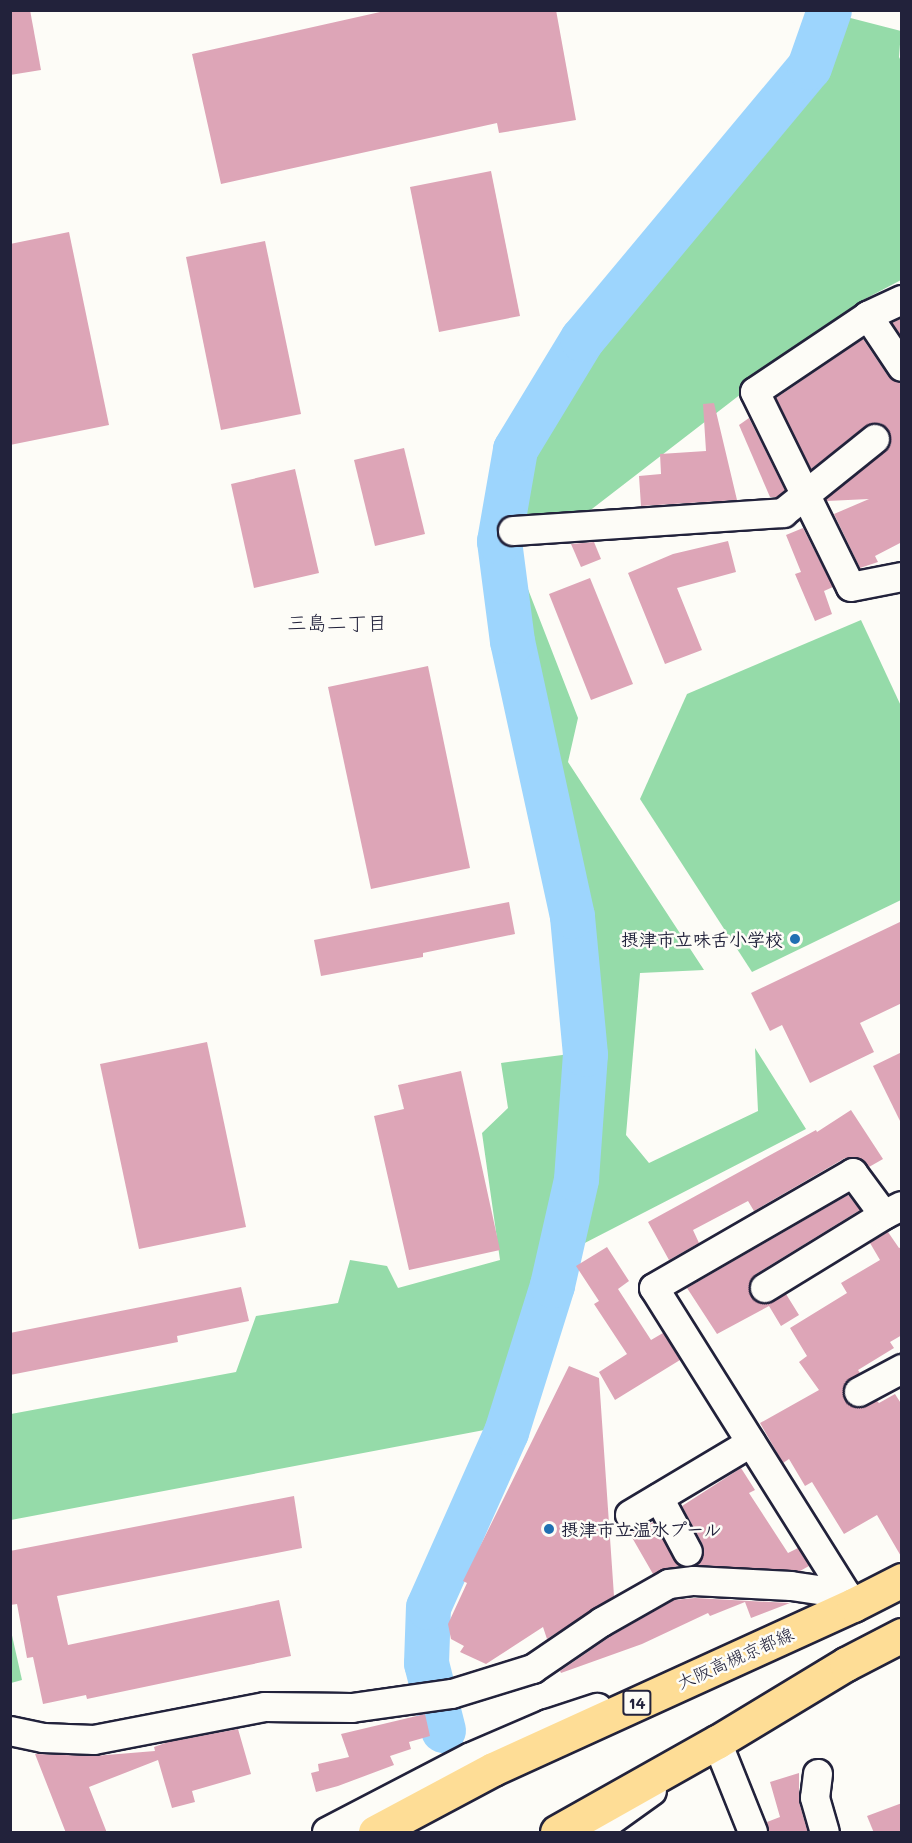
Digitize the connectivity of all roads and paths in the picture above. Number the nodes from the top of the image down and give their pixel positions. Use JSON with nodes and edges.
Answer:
{"nodes":[{"id":1,"x":902,"y":300,"type":"edge"},
{"id":2,"x":868,"y":316,"type":"junction"},
{"id":3,"x":902,"y":367,"type":"edge"},
{"id":4,"x":875,"y":439,"type":"dead end"},
{"id":5,"x":807,"y":497,"type":"junction"},
{"id":6,"x":513,"y":531,"type":"dead end"},
{"id":7,"x":902,"y":577,"type":"edge"},
{"id":8,"x":893,"y":1211,"type":"edge"},
{"id":9,"x":765,"y":1288,"type":"dead end"},
{"id":10,"x":900,"y":1372,"type":"edge"},
{"id":11,"x":859,"y":1392,"type":"dead end"},
{"id":12,"x":752,"y":1443,"type":"junction"},
{"id":13,"x":659,"y":1498,"type":"junction"},
{"id":14,"x":630,"y":1515,"type":"dead end"},
{"id":15,"x":688,"y":1552,"type":"dead end"},
{"id":16,"x":902,"y":1580,"type":"edge"},
{"id":17,"x":849,"y":1599,"type":"junction"},
{"id":18,"x":902,"y":1635,"type":"edge"},
{"id":19,"x":686,"y":1680,"type":"junction"},
{"id":20,"x":10,"y":1731,"type":"edge"},
{"id":21,"x":717,"y":1742,"type":"junction"},
{"id":22,"x":818,"y":1774,"type":"dead end"},
{"id":23,"x":327,"y":1833,"type":"edge"},
{"id":24,"x":375,"y":1833,"type":"edge"},
{"id":25,"x":557,"y":1833,"type":"edge"},
{"id":26,"x":595,"y":1833,"type":"edge"},
{"id":27,"x":753,"y":1833,"type":"edge"},
{"id":28,"x":825,"y":1833,"type":"edge"}],
"edges":[{"from":1,"to":2,"type":"street"},
{"from":2,"to":3,"type":"street"},
{"from":2,"to":5,"type":"street"},
{"from":4,"to":5,"type":"street"},
{"from":5,"to":6,"type":"street"},
{"from":5,"to":7,"type":"street"},
{"from":8,"to":9,"type":"street"},
{"from":8,"to":12,"type":"street"},
{"from":10,"to":11,"type":"street"},
{"from":12,"to":13,"type":"street"},
{"from":12,"to":17,"type":"street"},
{"from":13,"to":14,"type":"street"},
{"from":13,"to":15,"type":"street"},
{"from":16,"to":17,"type":"main road","name":"大阪高槻京都線","number":"14"},
{"from":17,"to":19,"type":"main road","name":"大阪高槻京都線","number":"14"},
{"from":17,"to":20,"type":"street"},
{"from":18,"to":21,"type":"main road"},
{"from":19,"to":23,"type":"street"},
{"from":19,"to":24,"type":"main road","name":"大阪高槻京都線","number":"14"},
{"from":21,"to":25,"type":"main road"},
{"from":21,"to":26,"type":"street"},
{"from":21,"to":27,"type":"street"},
{"from":22,"to":28,"type":"street"}]}
